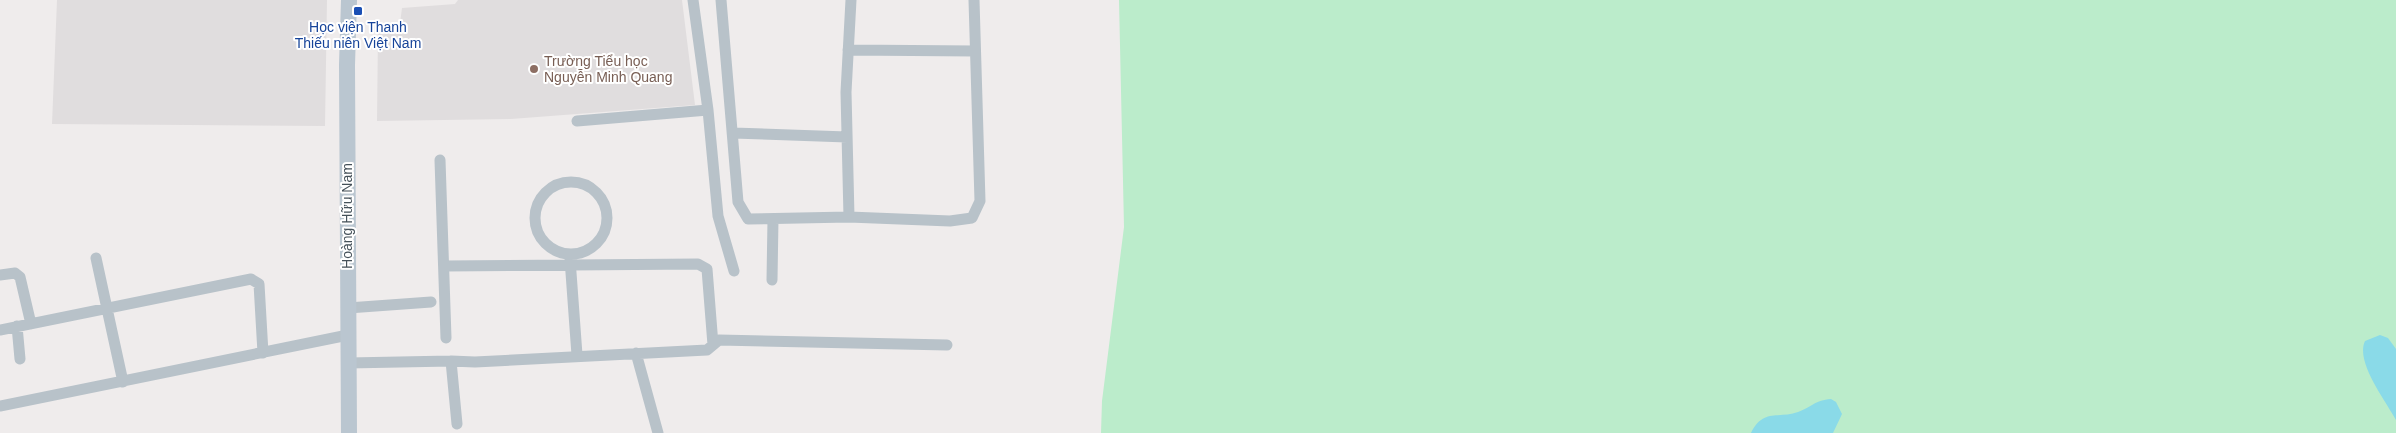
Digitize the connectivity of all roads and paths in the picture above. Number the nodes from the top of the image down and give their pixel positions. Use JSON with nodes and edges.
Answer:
{"nodes":[{"id":1,"x":349,"y":0,"type":"edge"},
{"id":2,"x":693,"y":0,"type":"edge"},
{"id":3,"x":721,"y":0,"type":"edge"},
{"id":4,"x":852,"y":0,"type":"edge"},
{"id":5,"x":974,"y":0,"type":"edge"},
{"id":6,"x":848,"y":50,"type":"junction"},
{"id":7,"x":974,"y":50,"type":"junction"},
{"id":8,"x":708,"y":110,"type":"junction"},
{"id":9,"x":577,"y":121,"type":"dead end"},
{"id":10,"x":733,"y":133,"type":"junction"},
{"id":11,"x":847,"y":136,"type":"junction"},
{"id":12,"x":440,"y":160,"type":"dead end"},
{"id":13,"x":850,"y":217,"type":"junction"},
{"id":14,"x":773,"y":219,"type":"junction"},
{"id":15,"x":96,"y":258,"type":"dead end"},
{"id":16,"x":570,"y":260,"type":"junction"},
{"id":17,"x":445,"y":266,"type":"junction"},
{"id":18,"x":734,"y":270,"type":"dead end"},
{"id":19,"x":0,"y":276,"type":"edge"},
{"id":20,"x":772,"y":280,"type":"dead end"},
{"id":21,"x":431,"y":302,"type":"dead end"},
{"id":22,"x":348,"y":308,"type":"junction"},
{"id":23,"x":107,"y":309,"type":"junction"},
{"id":24,"x":31,"y":324,"type":"junction"},
{"id":25,"x":17,"y":326,"type":"junction"},
{"id":26,"x":0,"y":330,"type":"edge"},
{"id":27,"x":348,"y":335,"type":"junction"},
{"id":28,"x":446,"y":338,"type":"dead end"},
{"id":29,"x":947,"y":344,"type":"dead end"},
{"id":30,"x":713,"y":345,"type":"junction"},
{"id":31,"x":263,"y":353,"type":"junction"},
{"id":32,"x":636,"y":353,"type":"junction"},
{"id":33,"x":577,"y":355,"type":"junction"},
{"id":34,"x":20,"y":359,"type":"dead end"},
{"id":35,"x":451,"y":361,"type":"junction"},
{"id":36,"x":348,"y":363,"type":"junction"},
{"id":37,"x":123,"y":382,"type":"junction"},
{"id":38,"x":0,"y":406,"type":"edge"},
{"id":39,"x":457,"y":424,"type":"dead end"},
{"id":40,"x":349,"y":433,"type":"edge"},
{"id":41,"x":658,"y":433,"type":"edge"}],
"edges":[{"from":1,"to":22,"type":"main road","name":"Hoàng Hữu Nam"},
{"from":2,"to":8,"type":"street"},
{"from":3,"to":10,"type":"street"},
{"from":4,"to":6,"type":"street"},
{"from":5,"to":7,"type":"street"},
{"from":6,"to":7,"type":"street"},
{"from":6,"to":11,"type":"street"},
{"from":7,"to":13,"type":"street"},
{"from":8,"to":9,"type":"street"},
{"from":8,"to":18,"type":"street"},
{"from":10,"to":11,"type":"street"},
{"from":10,"to":14,"type":"street"},
{"from":11,"to":13,"type":"street"},
{"from":12,"to":17,"type":"street"},
{"from":13,"to":14,"type":"street"},
{"from":14,"to":20,"type":"street"},
{"from":15,"to":23,"type":"street"},
{"from":16,"to":16,"type":"street"},
{"from":16,"to":17,"type":"street"},
{"from":16,"to":30,"type":"street"},
{"from":16,"to":33,"type":"street"},
{"from":17,"to":28,"type":"street"},
{"from":19,"to":24,"type":"street"},
{"from":21,"to":22,"type":"street"},
{"from":22,"to":27,"type":"main road","name":"Hoàng Hữu Nam"},
{"from":23,"to":24,"type":"street"},
{"from":23,"to":31,"type":"street"},
{"from":23,"to":37,"type":"street"},
{"from":24,"to":25,"type":"street"},
{"from":25,"to":26,"type":"street"},
{"from":25,"to":34,"type":"street"},
{"from":27,"to":31,"type":"street"},
{"from":27,"to":36,"type":"main road","name":"Hoàng Hữu Nam"},
{"from":29,"to":30,"type":"street"},
{"from":30,"to":32,"type":"street"},
{"from":31,"to":37,"type":"street"},
{"from":32,"to":33,"type":"street"},
{"from":32,"to":41,"type":"street"},
{"from":33,"to":35,"type":"street"},
{"from":35,"to":36,"type":"street"},
{"from":35,"to":39,"type":"street"},
{"from":36,"to":40,"type":"main road","name":"Hoàng Hữu Nam"},
{"from":37,"to":38,"type":"street"}]}
